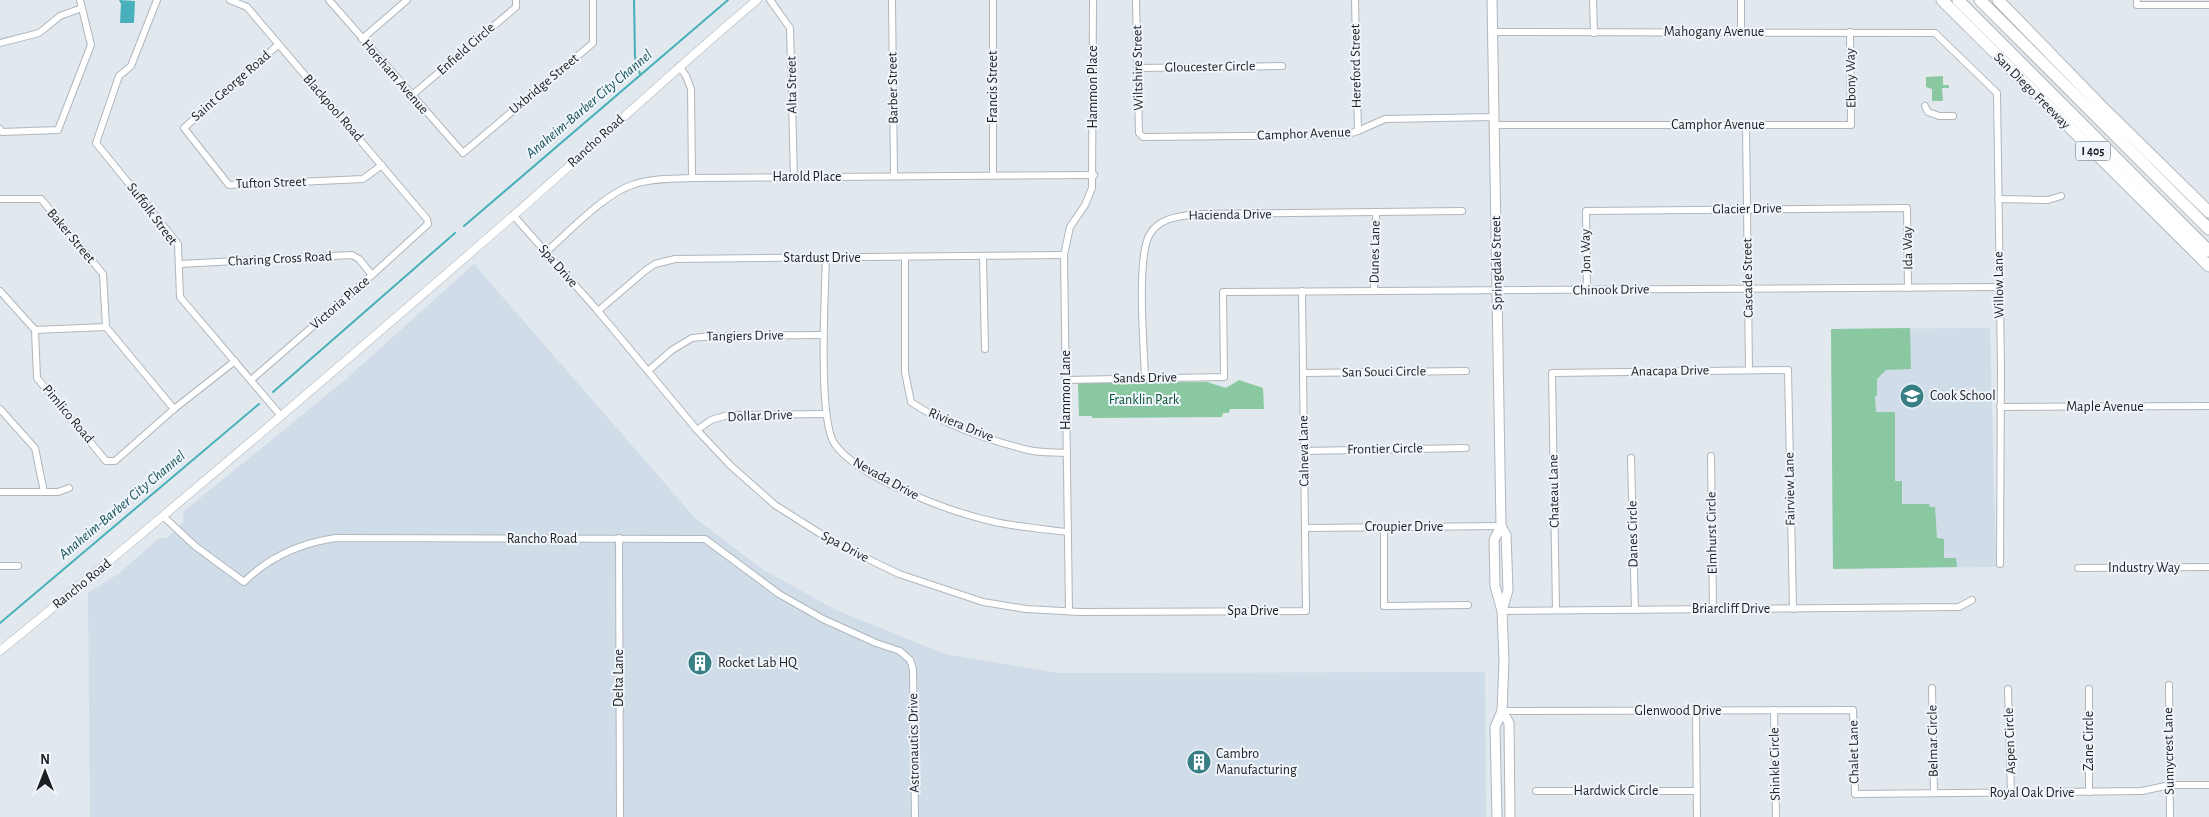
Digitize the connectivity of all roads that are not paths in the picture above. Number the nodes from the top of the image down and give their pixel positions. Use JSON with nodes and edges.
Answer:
{"nodes":[{"id":1,"x":80,"y":0,"type":"edge"},
{"id":2,"x":157,"y":0,"type":"edge"},
{"id":3,"x":230,"y":0,"type":"edge"},
{"id":4,"x":328,"y":0,"type":"edge"},
{"id":5,"x":408,"y":0,"type":"edge"},
{"id":6,"x":516,"y":0,"type":"edge"},
{"id":7,"x":593,"y":0,"type":"edge"},
{"id":8,"x":757,"y":0,"type":"edge"},
{"id":9,"x":770,"y":0,"type":"edge"},
{"id":10,"x":892,"y":0,"type":"edge"},
{"id":11,"x":993,"y":0,"type":"edge"},
{"id":12,"x":1093,"y":0,"type":"edge"},
{"id":13,"x":1136,"y":0,"type":"edge"},
{"id":14,"x":1355,"y":0,"type":"edge"},
{"id":15,"x":1492,"y":0,"type":"edge"},
{"id":16,"x":1593,"y":0,"type":"edge"},
{"id":17,"x":1741,"y":0,"type":"edge"},
{"id":18,"x":1942,"y":0,"type":"edge"},
{"id":19,"x":1958,"y":0,"type":"edge"},
{"id":20,"x":1980,"y":0,"type":"edge"},
{"id":21,"x":1998,"y":0,"type":"edge"},
{"id":22,"x":2004,"y":0,"type":"edge"},
{"id":23,"x":2137,"y":3,"type":"edge"},
{"id":24,"x":2209,"y":5,"type":"edge"},
{"id":25,"x":82,"y":8,"type":"junction"},
{"id":26,"x":1492,"y":32,"type":"junction"},
{"id":27,"x":1741,"y":32,"type":"junction"},
{"id":28,"x":1850,"y":32,"type":"junction"},
{"id":29,"x":1594,"y":33,"type":"junction"},
{"id":30,"x":1935,"y":33,"type":"joint"},
{"id":31,"x":362,"y":39,"type":"junction"},
{"id":32,"x":0,"y":43,"type":"edge"},
{"id":33,"x":278,"y":45,"type":"junction"},
{"id":34,"x":2051,"y":53,"type":"junction"},
{"id":35,"x":679,"y":66,"type":"junction"},
{"id":36,"x":1282,"y":66,"type":"dead end"},
{"id":37,"x":1138,"y":68,"type":"junction"},
{"id":38,"x":412,"y":96,"type":"junction"},
{"id":39,"x":1925,"y":106,"type":"dead end"},
{"id":40,"x":1953,"y":116,"type":"dead end"},
{"id":41,"x":1495,"y":121,"type":"junction"},
{"id":42,"x":1746,"y":125,"type":"junction"},
{"id":43,"x":1851,"y":125,"type":"joint"},
{"id":44,"x":184,"y":128,"type":"joint"},
{"id":45,"x":0,"y":129,"type":"edge"},
{"id":46,"x":1358,"y":131,"type":"junction"},
{"id":47,"x":1141,"y":136,"type":"joint"},
{"id":48,"x":463,"y":154,"type":"joint"},
{"id":49,"x":382,"y":165,"type":"junction"},
{"id":50,"x":993,"y":175,"type":"junction"},
{"id":51,"x":1094,"y":175,"type":"junction"},
{"id":52,"x":894,"y":176,"type":"junction"},
{"id":53,"x":794,"y":177,"type":"junction"},
{"id":54,"x":692,"y":178,"type":"junction"},
{"id":55,"x":2060,"y":196,"type":"dead end"},
{"id":56,"x":0,"y":199,"type":"edge"},
{"id":57,"x":1998,"y":199,"type":"junction"},
{"id":58,"x":1908,"y":208,"type":"joint"},
{"id":59,"x":1747,"y":210,"type":"junction"},
{"id":60,"x":1462,"y":211,"type":"dead end"},
{"id":61,"x":1586,"y":211,"type":"joint"},
{"id":62,"x":2209,"y":212,"type":"edge"},
{"id":63,"x":1376,"y":213,"type":"junction"},
{"id":64,"x":513,"y":215,"type":"junction"},
{"id":65,"x":428,"y":224,"type":"joint"},
{"id":66,"x":2209,"y":229,"type":"edge"},
{"id":67,"x":2209,"y":251,"type":"edge"},
{"id":68,"x":546,"y":252,"type":"junction"},
{"id":69,"x":1064,"y":255,"type":"junction"},
{"id":70,"x":983,"y":257,"type":"junction"},
{"id":71,"x":826,"y":258,"type":"junction"},
{"id":72,"x":905,"y":258,"type":"junction"},
{"id":73,"x":179,"y":264,"type":"junction"},
{"id":74,"x":2209,"y":266,"type":"edge"},
{"id":75,"x":372,"y":275,"type":"junction"},
{"id":76,"x":1999,"y":287,"type":"junction"},
{"id":77,"x":1748,"y":288,"type":"junction"},
{"id":78,"x":1908,"y":288,"type":"junction"},
{"id":79,"x":1497,"y":290,"type":"junction"},
{"id":80,"x":0,"y":291,"type":"edge"},
{"id":81,"x":1302,"y":291,"type":"junction"},
{"id":82,"x":1374,"y":291,"type":"junction"},
{"id":83,"x":1587,"y":291,"type":"junction"},
{"id":84,"x":598,"y":312,"type":"junction"},
{"id":85,"x":106,"y":327,"type":"junction"},
{"id":86,"x":35,"y":330,"type":"junction"},
{"id":87,"x":824,"y":335,"type":"junction"},
{"id":88,"x":986,"y":349,"type":"dead end"},
{"id":89,"x":236,"y":361,"type":"junction"},
{"id":90,"x":1749,"y":370,"type":"junction"},
{"id":91,"x":1788,"y":370,"type":"joint"},
{"id":92,"x":648,"y":371,"type":"junction"},
{"id":93,"x":1466,"y":371,"type":"dead end"},
{"id":94,"x":1303,"y":373,"type":"junction"},
{"id":95,"x":1552,"y":373,"type":"joint"},
{"id":96,"x":1224,"y":377,"type":"joint"},
{"id":97,"x":1145,"y":378,"type":"junction"},
{"id":98,"x":251,"y":380,"type":"junction"},
{"id":99,"x":1066,"y":380,"type":"junction"},
{"id":100,"x":2209,"y":406,"type":"edge"},
{"id":101,"x":2000,"y":407,"type":"junction"},
{"id":102,"x":0,"y":409,"type":"edge"},
{"id":103,"x":174,"y":409,"type":"junction"},
{"id":104,"x":826,"y":414,"type":"junction"},
{"id":105,"x":281,"y":416,"type":"junction"},
{"id":106,"x":697,"y":430,"type":"junction"},
{"id":107,"x":1466,"y":448,"type":"dead end"},
{"id":108,"x":1304,"y":451,"type":"junction"},
{"id":109,"x":1066,"y":454,"type":"junction"},
{"id":110,"x":1711,"y":456,"type":"dead end"},
{"id":111,"x":1631,"y":458,"type":"dead end"},
{"id":112,"x":69,"y":488,"type":"dead end"},
{"id":113,"x":0,"y":492,"type":"edge"},
{"id":114,"x":44,"y":492,"type":"junction"},
{"id":115,"x":164,"y":517,"type":"junction"},
{"id":116,"x":1501,"y":526,"type":"junction"},
{"id":117,"x":1384,"y":527,"type":"junction"},
{"id":118,"x":1306,"y":528,"type":"junction"},
{"id":119,"x":1067,"y":532,"type":"junction"},
{"id":120,"x":619,"y":538,"type":"junction"},
{"id":121,"x":2000,"y":564,"type":"dead end"},
{"id":122,"x":0,"y":566,"type":"edge"},
{"id":123,"x":18,"y":566,"type":"dead end"},
{"id":124,"x":2209,"y":567,"type":"edge"},
{"id":125,"x":2078,"y":568,"type":"dead end"},
{"id":126,"x":1972,"y":600,"type":"dead end"},
{"id":127,"x":1468,"y":605,"type":"dead end"},
{"id":128,"x":1713,"y":609,"type":"junction"},
{"id":129,"x":1793,"y":609,"type":"junction"},
{"id":130,"x":1556,"y":610,"type":"junction"},
{"id":131,"x":1635,"y":610,"type":"junction"},
{"id":132,"x":1070,"y":611,"type":"junction"},
{"id":133,"x":1306,"y":611,"type":"joint"},
{"id":134,"x":1502,"y":611,"type":"junction"},
{"id":135,"x":0,"y":651,"type":"edge"},
{"id":136,"x":914,"y":669,"type":"joint"},
{"id":137,"x":2169,"y":685,"type":"dead end"},
{"id":138,"x":1932,"y":688,"type":"dead end"},
{"id":139,"x":2008,"y":689,"type":"dead end"},
{"id":140,"x":2088,"y":689,"type":"dead end"},
{"id":141,"x":1774,"y":710,"type":"junction"},
{"id":142,"x":1853,"y":710,"type":"joint"},
{"id":143,"x":1502,"y":711,"type":"junction"},
{"id":144,"x":1696,"y":711,"type":"junction"},
{"id":145,"x":1496,"y":744,"type":"junction"},
{"id":146,"x":1508,"y":752,"type":"junction"},
{"id":147,"x":2170,"y":785,"type":"junction"},
{"id":148,"x":2209,"y":785,"type":"edge"},
{"id":149,"x":1536,"y":791,"type":"dead end"},
{"id":150,"x":1696,"y":791,"type":"junction"},
{"id":151,"x":2089,"y":792,"type":"junction"},
{"id":152,"x":1934,"y":793,"type":"junction"},
{"id":153,"x":2011,"y":793,"type":"junction"},
{"id":154,"x":1855,"y":794,"type":"joint"},
{"id":155,"x":620,"y":817,"type":"edge"},
{"id":156,"x":915,"y":817,"type":"edge"},
{"id":157,"x":1497,"y":817,"type":"edge"},
{"id":158,"x":1510,"y":817,"type":"edge"},
{"id":159,"x":1697,"y":817,"type":"edge"},
{"id":160,"x":1776,"y":817,"type":"edge"},
{"id":161,"x":2170,"y":817,"type":"edge"}],
"edges":[{"from":1,"to":25,"type":"street"},
{"from":2,"to":73,"type":"street","name":"Suffolk Street"},
{"from":3,"to":33,"type":"street","name":"Blackpool Road"},
{"from":4,"to":31,"type":"street","name":"Horsham Avenue"},
{"from":5,"to":31,"type":"street"},
{"from":6,"to":38,"type":"street","name":"Enfield Circle"},
{"from":7,"to":48,"type":"street","name":"Uxbridge Street"},
{"from":8,"to":35,"type":"street","name":"Rancho Road"},
{"from":9,"to":53,"type":"street","name":"Alta Street"},
{"from":10,"to":52,"type":"street","name":"Barber Street"},
{"from":11,"to":50,"type":"street","name":"Francis Street"},
{"from":12,"to":51,"type":"street","name":"Hammon Place"},
{"from":13,"to":37,"type":"street","name":"Wiltshire Street"},
{"from":14,"to":46,"type":"street","name":"Hereford Street"},
{"from":15,"to":26,"type":"main road","name":"Springdale Street"},
{"from":16,"to":29,"type":"street"},
{"from":17,"to":27,"type":"street"},
{"from":18,"to":74,"type":"highway","name":"San Diego Freeway","number":"I 405"},
{"from":19,"to":67,"type":"highway"},
{"from":20,"to":66,"type":"highway"},
{"from":21,"to":34,"type":"highway","number":"I 405"},
{"from":22,"to":34,"type":"highway"},
{"from":23,"to":24,"type":"street"},
{"from":25,"to":32,"type":"street"},
{"from":25,"to":45,"type":"street"},
{"from":26,"to":29,"type":"street","name":"Mahogany Avenue"},
{"from":26,"to":41,"type":"main road","name":"Springdale Street"},
{"from":27,"to":28,"type":"street","name":"Mahogany Avenue"},
{"from":27,"to":29,"type":"street","name":"Mahogany Avenue"},
{"from":28,"to":30,"type":"street","name":"Mahogany Avenue"},
{"from":28,"to":43,"type":"street","name":"Ebony Way"},
{"from":30,"to":57,"type":"street","name":"Willow Lane"},
{"from":31,"to":38,"type":"street","name":"Horsham Avenue"},
{"from":33,"to":44,"type":"street","name":"Saint George Road"},
{"from":33,"to":49,"type":"street","name":"Blackpool Road"},
{"from":34,"to":62,"type":"highway","number":"I 405"},
{"from":35,"to":54,"type":"street"},
{"from":35,"to":64,"type":"street","name":"Rancho Road"},
{"from":36,"to":37,"type":"street","name":"Gloucester Circle"},
{"from":37,"to":47,"type":"street","name":"Wiltshire Street"},
{"from":38,"to":48,"type":"street","name":"Horsham Avenue"},
{"from":39,"to":40,"type":"street"},
{"from":41,"to":42,"type":"street","name":"Camphor Avenue"},
{"from":41,"to":46,"type":"street","name":"Camphor Avenue"},
{"from":41,"to":79,"type":"main road","name":"Springdale Street"},
{"from":42,"to":43,"type":"street","name":"Camphor Avenue"},
{"from":42,"to":59,"type":"street","name":"Cascade Street"},
{"from":44,"to":49,"type":"street","name":"Tufton Street"},
{"from":46,"to":47,"type":"street","name":"Camphor Avenue"},
{"from":49,"to":65,"type":"street","name":"Blackpool Road"},
{"from":50,"to":51,"type":"street","name":"Harold Place"},
{"from":50,"to":52,"type":"street","name":"Harold Place"},
{"from":51,"to":69,"type":"street","name":"Hammon Lane"},
{"from":52,"to":53,"type":"street","name":"Harold Place"},
{"from":53,"to":54,"type":"street","name":"Harold Place"},
{"from":54,"to":68,"type":"street","name":"Harold Place"},
{"from":55,"to":57,"type":"street"},
{"from":56,"to":85,"type":"street","name":"Baker Street"},
{"from":57,"to":76,"type":"street","name":"Willow Lane"},
{"from":58,"to":59,"type":"street","name":"Glacier Drive"},
{"from":58,"to":78,"type":"street","name":"Ida Way"},
{"from":59,"to":61,"type":"street","name":"Glacier Drive"},
{"from":59,"to":77,"type":"street","name":"Cascade Street"},
{"from":60,"to":63,"type":"street","name":"Hacienda Drive"},
{"from":61,"to":83,"type":"street","name":"Jon Way"},
{"from":63,"to":82,"type":"street","name":"Dunes Lane"},
{"from":63,"to":97,"type":"street","name":"Hacienda Drive"},
{"from":64,"to":68,"type":"street","name":"Spa Drive"},
{"from":64,"to":105,"type":"street","name":"Rancho Road"},
{"from":65,"to":75,"type":"street","name":"Victoria Place"},
{"from":68,"to":84,"type":"street","name":"Spa Drive"},
{"from":69,"to":70,"type":"street","name":"Stardust Drive"},
{"from":69,"to":99,"type":"street","name":"Hammon Lane"},
{"from":70,"to":72,"type":"street","name":"Stardust Drive"},
{"from":70,"to":88,"type":"street"},
{"from":71,"to":72,"type":"street","name":"Stardust Drive"},
{"from":71,"to":84,"type":"street","name":"Stardust Drive"},
{"from":71,"to":87,"type":"street","name":"Nevada Drive"},
{"from":72,"to":109,"type":"street","name":"Riviera Drive"},
{"from":73,"to":75,"type":"street","name":"Charing Cross Road"},
{"from":73,"to":89,"type":"street","name":"Suffolk Street"},
{"from":75,"to":98,"type":"street","name":"Victoria Place"},
{"from":76,"to":78,"type":"street","name":"Chinook Drive"},
{"from":76,"to":101,"type":"street","name":"Willow Lane"},
{"from":77,"to":78,"type":"street","name":"Chinook Drive"},
{"from":77,"to":83,"type":"street","name":"Chinook Drive"},
{"from":77,"to":90,"type":"street","name":"Cascade Street"},
{"from":79,"to":82,"type":"street","name":"Chinook Drive"},
{"from":79,"to":83,"type":"street","name":"Chinook Drive"},
{"from":79,"to":116,"type":"main road","name":"Springdale Street"},
{"from":80,"to":86,"type":"street"},
{"from":81,"to":82,"type":"street","name":"Chinook Drive"},
{"from":81,"to":94,"type":"street","name":"Calneva Lane"},
{"from":81,"to":96,"type":"street","name":"Chinook Drive"},
{"from":84,"to":92,"type":"street","name":"Spa Drive"},
{"from":85,"to":86,"type":"street"},
{"from":85,"to":103,"type":"street"},
{"from":86,"to":103,"type":"street","name":"Pimlico Road"},
{"from":87,"to":92,"type":"street","name":"Tangiers Drive"},
{"from":87,"to":104,"type":"street","name":"Nevada Drive"},
{"from":89,"to":98,"type":"street","name":"Suffolk Street"},
{"from":89,"to":103,"type":"street"},
{"from":90,"to":91,"type":"street","name":"Anacapa Drive"},
{"from":90,"to":95,"type":"street","name":"Anacapa Drive"},
{"from":91,"to":129,"type":"street","name":"Fairview Lane"},
{"from":92,"to":106,"type":"street","name":"Spa Drive"},
{"from":93,"to":94,"type":"street","name":"San Souci Circle"},
{"from":94,"to":108,"type":"street","name":"Calneva Lane"},
{"from":95,"to":130,"type":"street","name":"Chateau Lane"},
{"from":96,"to":97,"type":"street","name":"Sands Drive"},
{"from":97,"to":99,"type":"street","name":"Sands Drive"},
{"from":98,"to":105,"type":"street","name":"Suffolk Street"},
{"from":99,"to":109,"type":"street","name":"Hammon Lane"},
{"from":100,"to":101,"type":"street","name":"Maple Avenue"},
{"from":101,"to":121,"type":"street","name":"Willow Lane"},
{"from":102,"to":114,"type":"street"},
{"from":104,"to":106,"type":"street","name":"Dollar Drive"},
{"from":104,"to":119,"type":"street","name":"Nevada Drive"},
{"from":105,"to":115,"type":"street","name":"Rancho Road"},
{"from":106,"to":132,"type":"street","name":"Spa Drive"},
{"from":107,"to":108,"type":"street","name":"Frontier Circle"},
{"from":108,"to":118,"type":"street","name":"Calneva Lane"},
{"from":109,"to":119,"type":"street","name":"Hammon Lane"},
{"from":110,"to":128,"type":"street","name":"Elmhurst Circle"},
{"from":111,"to":131,"type":"street","name":"Danes Circle"},
{"from":112,"to":114,"type":"street"},
{"from":113,"to":114,"type":"street"},
{"from":115,"to":120,"type":"street","name":"Rancho Road"},
{"from":115,"to":135,"type":"street","name":"Rancho Road"},
{"from":116,"to":117,"type":"street","name":"Croupier Drive"},
{"from":116,"to":134,"type":"main road","name":"Springdale Street"},
{"from":117,"to":118,"type":"street","name":"Croupier Drive"},
{"from":117,"to":127,"type":"street"},
{"from":118,"to":133,"type":"street","name":"Calneva Lane"},
{"from":119,"to":132,"type":"street","name":"Hammon Lane"},
{"from":120,"to":136,"type":"street","name":"Rancho Road"},
{"from":120,"to":155,"type":"street","name":"Delta Lane"},
{"from":122,"to":123,"type":"street"},
{"from":124,"to":125,"type":"street","name":"Industry Way"},
{"from":126,"to":129,"type":"street","name":"Briarcliff Drive"},
{"from":128,"to":129,"type":"street","name":"Briarcliff Drive"},
{"from":128,"to":131,"type":"street","name":"Briarcliff Drive"},
{"from":130,"to":131,"type":"street","name":"Briarcliff Drive"},
{"from":130,"to":134,"type":"street","name":"Briarcliff Drive"},
{"from":132,"to":133,"type":"street","name":"Spa Drive"},
{"from":134,"to":143,"type":"main road","name":"Springdale Street"},
{"from":136,"to":156,"type":"street","name":"Astronautics Drive"},
{"from":137,"to":147,"type":"street","name":"Sunnycrest Lane"},
{"from":138,"to":152,"type":"street","name":"Belmar Circle"},
{"from":139,"to":153,"type":"street","name":"Aspen Circle"},
{"from":140,"to":151,"type":"street","name":"Zane Circle"},
{"from":141,"to":142,"type":"street","name":"Glenwood Drive"},
{"from":141,"to":144,"type":"street","name":"Glenwood Drive"},
{"from":141,"to":160,"type":"street","name":"Shinkle Circle"},
{"from":142,"to":154,"type":"street","name":"Chalet Lane"},
{"from":143,"to":144,"type":"street","name":"Glenwood Drive"},
{"from":143,"to":145,"type":"main road","name":"Springdale Street"},
{"from":143,"to":146,"type":"main road","name":"Springdale Street"},
{"from":144,"to":150,"type":"street"},
{"from":145,"to":146,"type":"main road"},
{"from":145,"to":157,"type":"main road","name":"Springdale Street"},
{"from":146,"to":158,"type":"main road","name":"Springdale Street"},
{"from":147,"to":148,"type":"street","name":"Royal Oak Drive"},
{"from":147,"to":151,"type":"street","name":"Royal Oak Drive"},
{"from":147,"to":161,"type":"street","name":"Sunnycrest Lane"},
{"from":149,"to":150,"type":"street","name":"Hardwick Circle"},
{"from":150,"to":159,"type":"street"},
{"from":151,"to":153,"type":"street","name":"Royal Oak Drive"},
{"from":152,"to":153,"type":"street","name":"Royal Oak Drive"},
{"from":152,"to":154,"type":"street","name":"Royal Oak Drive"}]}
